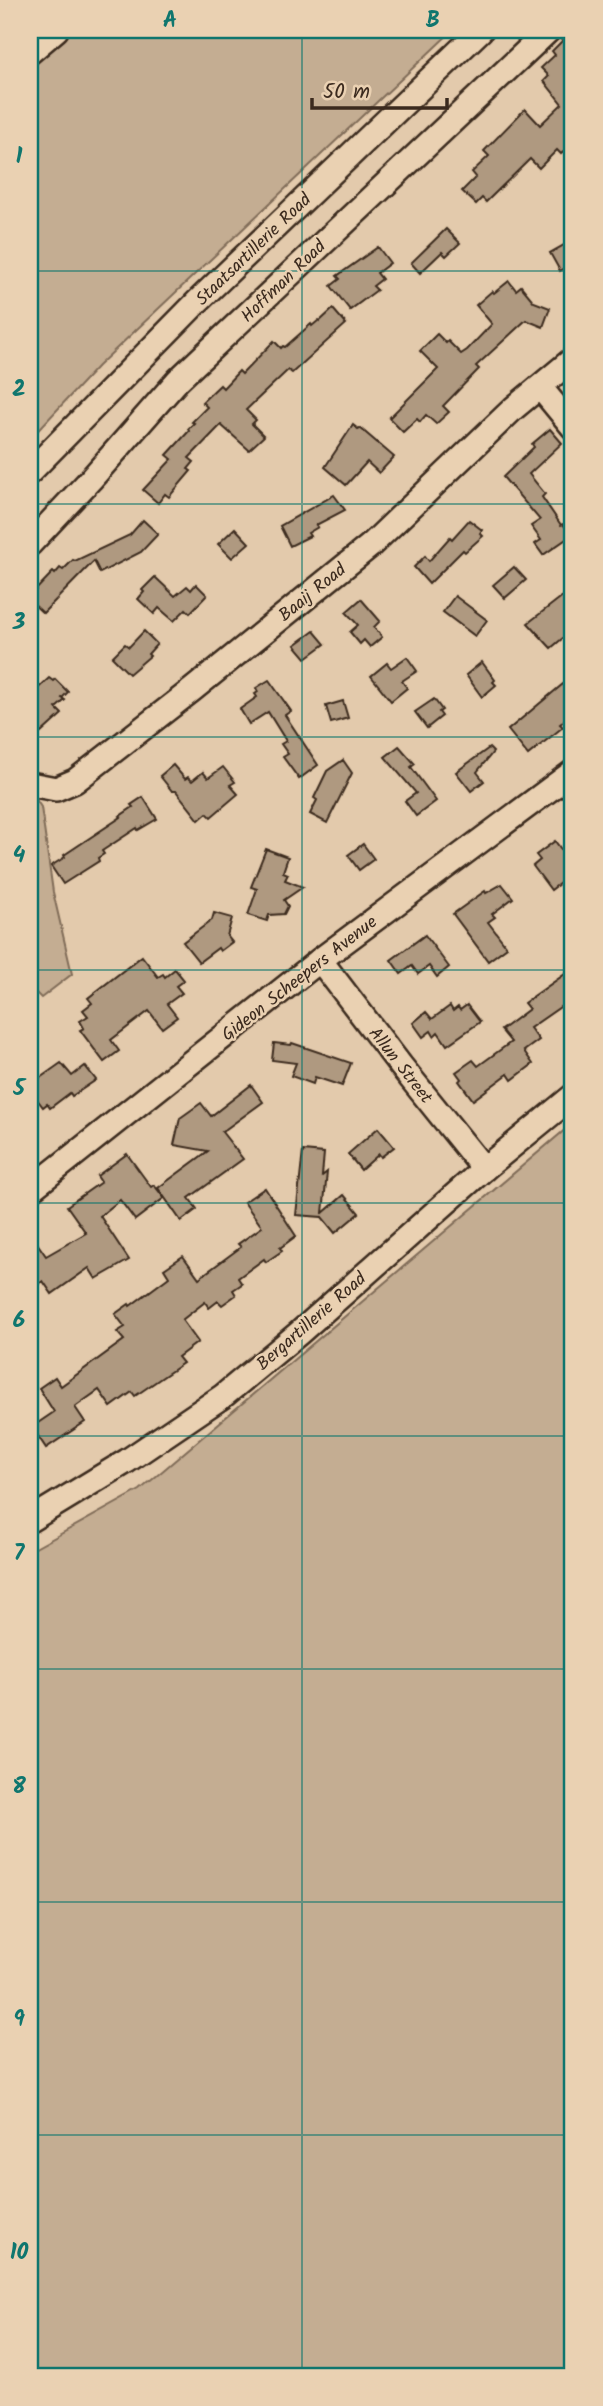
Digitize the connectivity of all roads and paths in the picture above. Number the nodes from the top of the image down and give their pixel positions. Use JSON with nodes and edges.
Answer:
{"nodes":[{"id":1,"x":56,"y":30,"type":"edge"},
{"id":2,"x":481,"y":30,"type":"edge"},
{"id":3,"x":548,"y":30,"type":"edge"},
{"id":4,"x":30,"y":52,"type":"edge"},
{"id":5,"x":573,"y":359,"type":"edge"},
{"id":6,"x":540,"y":387,"type":"junction"},
{"id":7,"x":573,"y":427,"type":"edge"},
{"id":8,"x":30,"y":472,"type":"edge"},
{"id":9,"x":30,"y":544,"type":"edge"},
{"id":10,"x":573,"y":772,"type":"edge"},
{"id":11,"x":30,"y":784,"type":"edge"},
{"id":12,"x":320,"y":960,"type":"junction"},
{"id":13,"x":573,"y":1096,"type":"edge"},
{"id":14,"x":484,"y":1169,"type":"junction"},
{"id":15,"x":30,"y":1190,"type":"edge"},
{"id":16,"x":30,"y":1520,"type":"edge"}],
"edges":[{"from":1,"to":4,"type":"street"},
{"from":2,"to":8,"type":"street","name":"Staatsartillerie Road"},
{"from":3,"to":9,"type":"street","name":"Hoffman Road"},
{"from":5,"to":6,"type":"street","name":"Baaij Road"},
{"from":6,"to":7,"type":"street"},
{"from":6,"to":11,"type":"street","name":"Baaij Road"},
{"from":10,"to":12,"type":"street","name":"Gideon Scheepers Avenue"},
{"from":12,"to":14,"type":"street","name":"Allun Street"},
{"from":12,"to":15,"type":"street","name":"Gideon Scheepers Avenue"},
{"from":13,"to":14,"type":"street","name":"Bergartillerie Road"},
{"from":14,"to":16,"type":"street","name":"Bergartillerie Road"}]}
